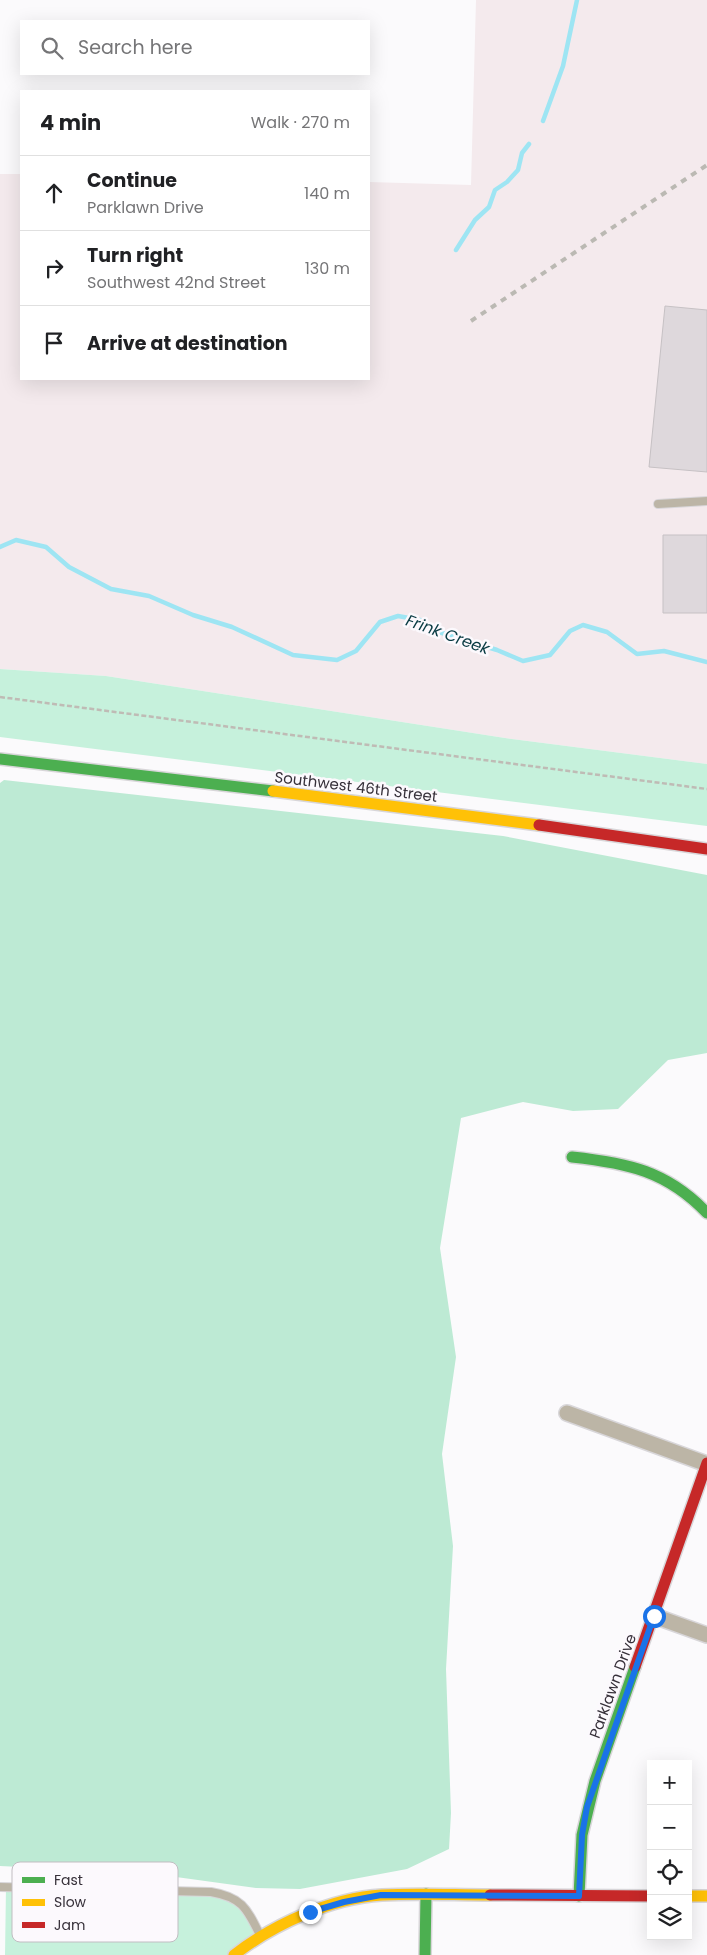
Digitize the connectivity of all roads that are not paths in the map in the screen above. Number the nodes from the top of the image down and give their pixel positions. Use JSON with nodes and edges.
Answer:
{"nodes":[{"id":1,"x":707,"y":501,"type":"edge"},
{"id":2,"x":658,"y":504,"type":"dead end"},
{"id":3,"x":0,"y":759,"type":"edge"},
{"id":4,"x":707,"y":849,"type":"edge"},
{"id":5,"x":572,"y":1157,"type":"dead end"},
{"id":6,"x":707,"y":1213,"type":"edge"},
{"id":7,"x":567,"y":1413,"type":"dead end"},
{"id":8,"x":707,"y":1463,"type":"edge"},
{"id":9,"x":654,"y":1616,"type":"junction"},
{"id":10,"x":707,"y":1635,"type":"edge"},
{"id":11,"x":178,"y":1891,"type":"edge"},
{"id":12,"x":426,"y":1894,"type":"junction"},
{"id":13,"x":579,"y":1896,"type":"junction"},
{"id":14,"x":647,"y":1896,"type":"edge"},
{"id":15,"x":692,"y":1896,"type":"edge"},
{"id":16,"x":707,"y":1896,"type":"edge"},
{"id":17,"x":261,"y":1937,"type":"junction"},
{"id":18,"x":234,"y":1955,"type":"edge"},
{"id":19,"x":425,"y":1955,"type":"edge"}],
"edges":[{"from":1,"to":2,"type":"lane"},
{"from":3,"to":4,"type":"street","name":"Southwest 46th Street"},
{"from":5,"to":6,"type":"street"},
{"from":7,"to":8,"type":"street"},
{"from":8,"to":9,"type":"street","name":"Parklawn Drive"},
{"from":9,"to":10,"type":"street"},
{"from":9,"to":13,"type":"street","name":"Parklawn Drive"},
{"from":11,"to":17,"type":"lane"},
{"from":12,"to":13,"type":"street"},
{"from":12,"to":17,"type":"street"},
{"from":12,"to":19,"type":"street"},
{"from":13,"to":14,"type":"street"},
{"from":15,"to":16,"type":"street"},
{"from":17,"to":18,"type":"street"}]}
